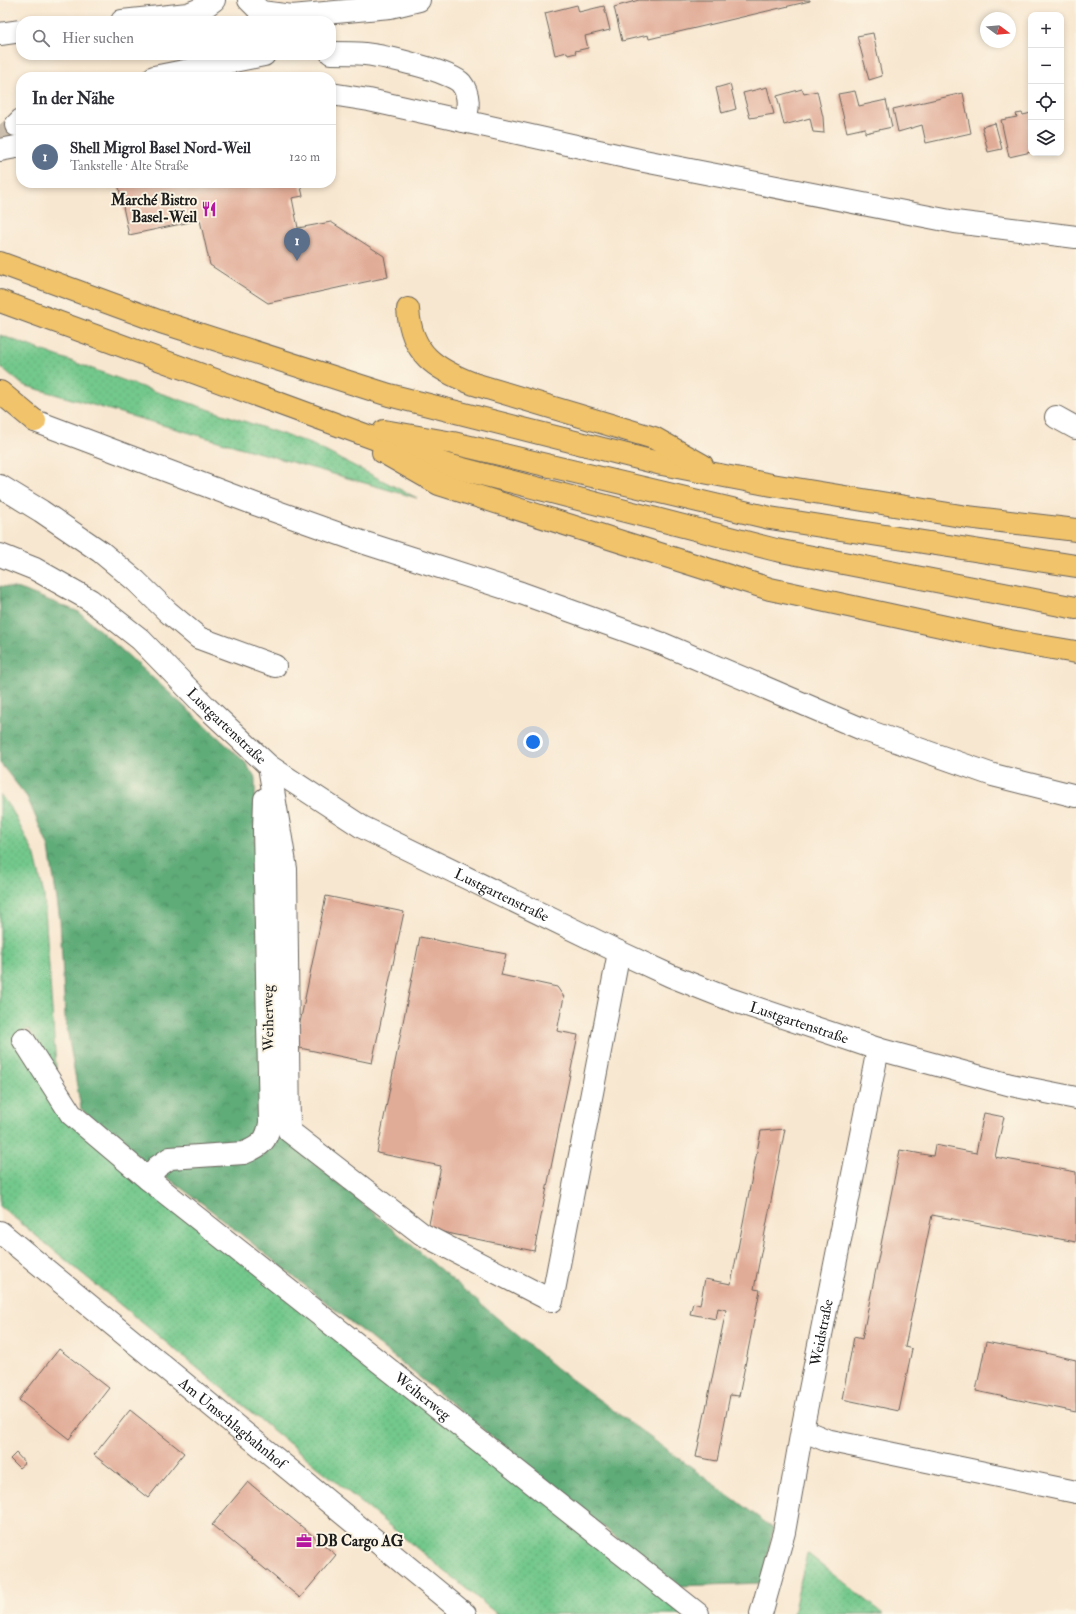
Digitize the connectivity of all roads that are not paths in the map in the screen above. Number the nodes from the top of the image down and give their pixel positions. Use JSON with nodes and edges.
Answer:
{"nodes":[{"id":1,"x":214,"y":0,"type":"edge"},
{"id":2,"x":249,"y":0,"type":"edge"},
{"id":3,"x":419,"y":0,"type":"edge"},
{"id":4,"x":169,"y":16,"type":"edge"},
{"id":5,"x":16,"y":32,"type":"edge"},
{"id":6,"x":0,"y":34,"type":"edge"},
{"id":7,"x":336,"y":53,"type":"edge"},
{"id":8,"x":239,"y":60,"type":"edge"},
{"id":9,"x":179,"y":72,"type":"edge"},
{"id":10,"x":336,"y":95,"type":"edge"},
{"id":11,"x":464,"y":121,"type":"junction"},
{"id":12,"x":16,"y":147,"type":"edge"},
{"id":13,"x":0,"y":150,"type":"edge"},
{"id":14,"x":1076,"y":237,"type":"edge"},
{"id":15,"x":0,"y":263,"type":"edge"},
{"id":16,"x":0,"y":301,"type":"edge"},
{"id":17,"x":408,"y":309,"type":"dead end"},
{"id":18,"x":0,"y":392,"type":"edge"},
{"id":19,"x":1056,"y":417,"type":"dead end"},
{"id":20,"x":326,"y":420,"type":"junction"},
{"id":21,"x":35,"y":421,"type":"joint"},
{"id":22,"x":1076,"y":428,"type":"edge"},
{"id":23,"x":717,"y":474,"type":"junction"},
{"id":24,"x":0,"y":486,"type":"edge"},
{"id":25,"x":1076,"y":522,"type":"edge"},
{"id":26,"x":1066,"y":529,"type":"edge"},
{"id":27,"x":0,"y":555,"type":"edge"},
{"id":28,"x":1076,"y":566,"type":"edge"},
{"id":29,"x":1076,"y":608,"type":"edge"},
{"id":30,"x":1076,"y":652,"type":"edge"},
{"id":31,"x":275,"y":666,"type":"dead end"},
{"id":32,"x":270,"y":766,"type":"junction"},
{"id":33,"x":1076,"y":796,"type":"edge"},
{"id":34,"x":619,"y":952,"type":"junction"},
{"id":35,"x":23,"y":1039,"type":"dead end"},
{"id":36,"x":878,"y":1050,"type":"junction"},
{"id":37,"x":1076,"y":1098,"type":"edge"},
{"id":38,"x":148,"y":1179,"type":"junction"},
{"id":39,"x":0,"y":1232,"type":"edge"},
{"id":40,"x":802,"y":1430,"type":"junction"},
{"id":41,"x":1076,"y":1492,"type":"edge"},
{"id":42,"x":466,"y":1614,"type":"edge"},
{"id":43,"x":698,"y":1614,"type":"edge"},
{"id":44,"x":761,"y":1614,"type":"edge"}],
"edges":[{"from":1,"to":4,"type":"street"},
{"from":2,"to":3,"type":"street"},
{"from":5,"to":6,"type":"street"},
{"from":7,"to":11,"type":"street"},
{"from":8,"to":9,"type":"street"},
{"from":10,"to":11,"type":"street"},
{"from":11,"to":14,"type":"street"},
{"from":12,"to":13,"type":"street"},
{"from":15,"to":23,"type":"highway"},
{"from":16,"to":20,"type":"highway"},
{"from":17,"to":23,"type":"highway"},
{"from":18,"to":21,"type":"highway"},
{"from":19,"to":22,"type":"street"},
{"from":20,"to":28,"type":"highway"},
{"from":20,"to":29,"type":"highway"},
{"from":20,"to":30,"type":"highway"},
{"from":21,"to":33,"type":"street"},
{"from":23,"to":26,"type":"highway"},
{"from":24,"to":31,"type":"street"},
{"from":25,"to":26,"type":"highway"},
{"from":27,"to":32,"type":"street","name":"Lustgartenstraße"},
{"from":32,"to":34,"type":"street","name":"Lustgartenstraße"},
{"from":32,"to":34,"type":"street"},
{"from":32,"to":38,"type":"street","name":"Weiherweg"},
{"from":34,"to":36,"type":"street","name":"Lustgartenstraße"},
{"from":35,"to":38,"type":"street","name":"Weiherweg"},
{"from":36,"to":37,"type":"street","name":"Lustgartenstraße"},
{"from":36,"to":40,"type":"street","name":"Weidstraße"},
{"from":38,"to":43,"type":"street","name":"Weiherweg"},
{"from":39,"to":42,"type":"street","name":"Am Umschlagbahnhof"},
{"from":40,"to":41,"type":"street"},
{"from":40,"to":44,"type":"street","name":"Weidstraße"}]}
